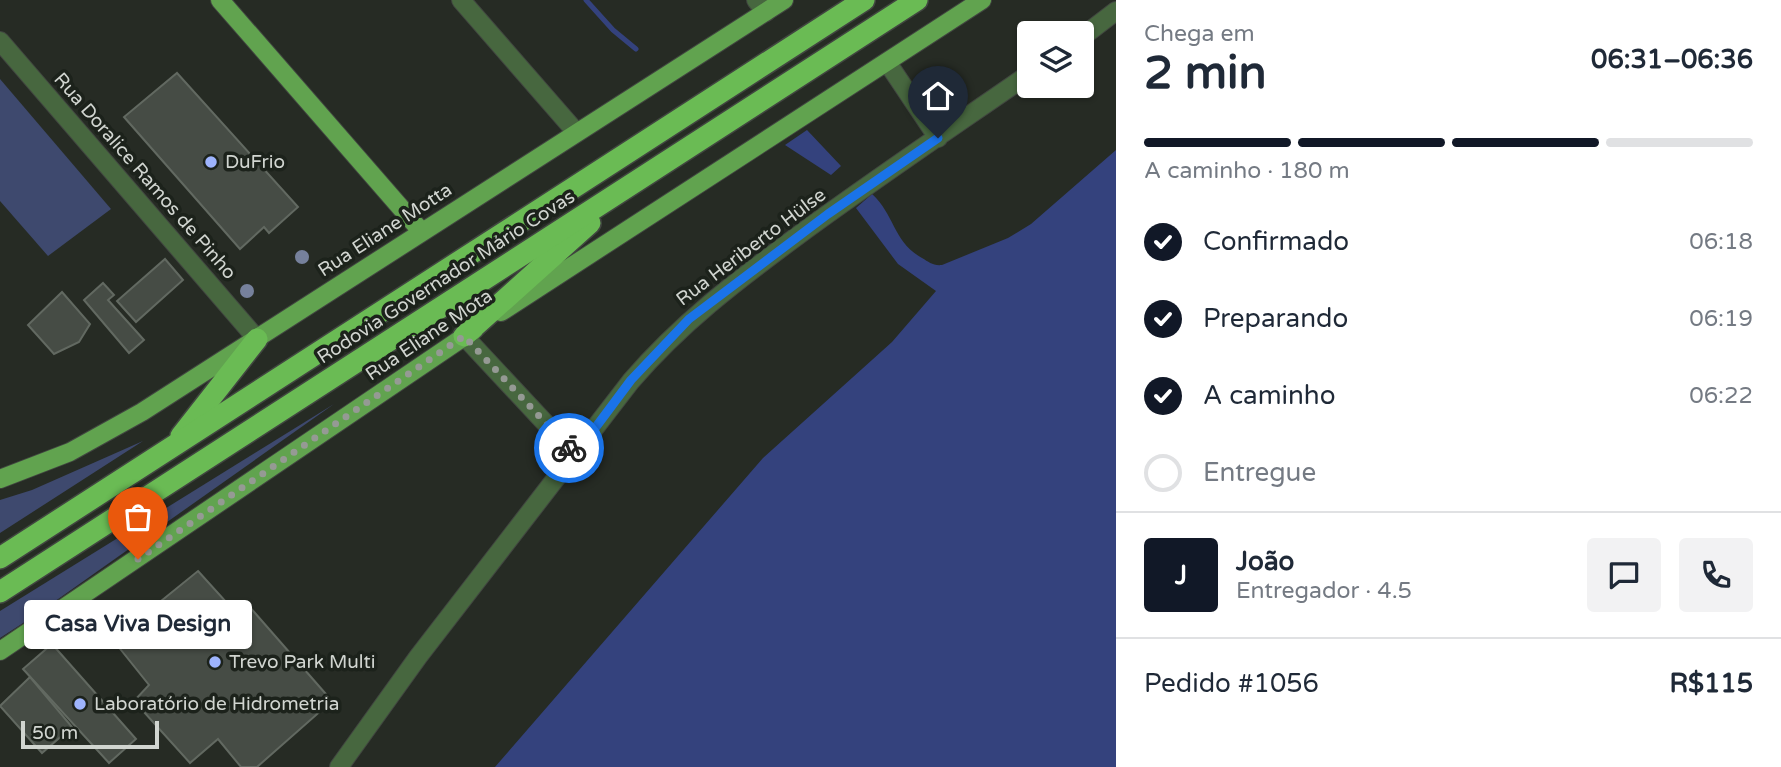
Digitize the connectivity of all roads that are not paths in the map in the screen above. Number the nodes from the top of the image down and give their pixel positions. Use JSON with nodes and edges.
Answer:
{"nodes":[{"id":1,"x":220,"y":0,"type":"edge"},
{"id":2,"x":461,"y":0,"type":"edge"},
{"id":3,"x":784,"y":0,"type":"edge"},
{"id":4,"x":864,"y":0,"type":"edge"},
{"id":5,"x":917,"y":0,"type":"edge"},
{"id":6,"x":982,"y":0,"type":"edge"},
{"id":7,"x":761,"y":6,"type":"edge"},
{"id":8,"x":1116,"y":12,"type":"edge"},
{"id":9,"x":1094,"y":28,"type":"edge"},
{"id":10,"x":0,"y":41,"type":"edge"},
{"id":11,"x":887,"y":62,"type":"junction"},
{"id":12,"x":1017,"y":82,"type":"edge"},
{"id":13,"x":576,"y":132,"type":"junction"},
{"id":14,"x":938,"y":138,"type":"junction"},
{"id":15,"x":655,"y":169,"type":"junction"},
{"id":16,"x":421,"y":231,"type":"junction"},
{"id":17,"x":464,"y":336,"type":"junction"},
{"id":18,"x":257,"y":339,"type":"junction"},
{"id":19,"x":171,"y":449,"type":"junction"},
{"id":20,"x":575,"y":455,"type":"junction"},
{"id":21,"x":0,"y":479,"type":"edge"},
{"id":22,"x":0,"y":558,"type":"edge"},
{"id":23,"x":0,"y":592,"type":"edge"},
{"id":24,"x":0,"y":651,"type":"edge"},
{"id":25,"x":339,"y":767,"type":"edge"}],
"edges":[{"from":1,"to":16,"type":"main road"},
{"from":2,"to":13,"type":"street"},
{"from":3,"to":7,"type":"main road","name":"Rua Eliane Motta"},
{"from":4,"to":19,"type":"highway","name":"Rodovia Governador Mário Covas"},
{"from":5,"to":15,"type":"highway","name":"Rodovia Governador Mário Covas"},
{"from":6,"to":11,"type":"main road","name":"Rua Eliane Mota"},
{"from":7,"to":13,"type":"main road","name":"Rua Eliane Motta"},
{"from":8,"to":9,"type":"street"},
{"from":10,"to":18,"type":"street","name":"Rua Doralice Ramos de Pinho"},
{"from":11,"to":14,"type":"street"},
{"from":11,"to":17,"type":"main road","name":"Rua Eliane Mota"},
{"from":12,"to":14,"type":"street","name":"Rua Heriberto Hülse"},
{"from":13,"to":16,"type":"main road","name":"Rua Eliane Motta"},
{"from":14,"to":20,"type":"street","name":"Rua Heriberto Hülse"},
{"from":15,"to":17,"type":"highway"},
{"from":15,"to":23,"type":"highway","name":"Rodovia Governador Mário Covas"},
{"from":16,"to":18,"type":"main road","name":"Rua Eliane Motta"},
{"from":17,"to":20,"type":"street"},
{"from":17,"to":24,"type":"main road","name":"Rua Eliane Mota"},
{"from":18,"to":19,"type":"highway"},
{"from":18,"to":21,"type":"main road","name":"Rua Eliane Motta"},
{"from":19,"to":22,"type":"highway","name":"Rodovia Governador Mário Covas"},
{"from":20,"to":25,"type":"street","name":"Rua Heriberto Hülse"}]}
